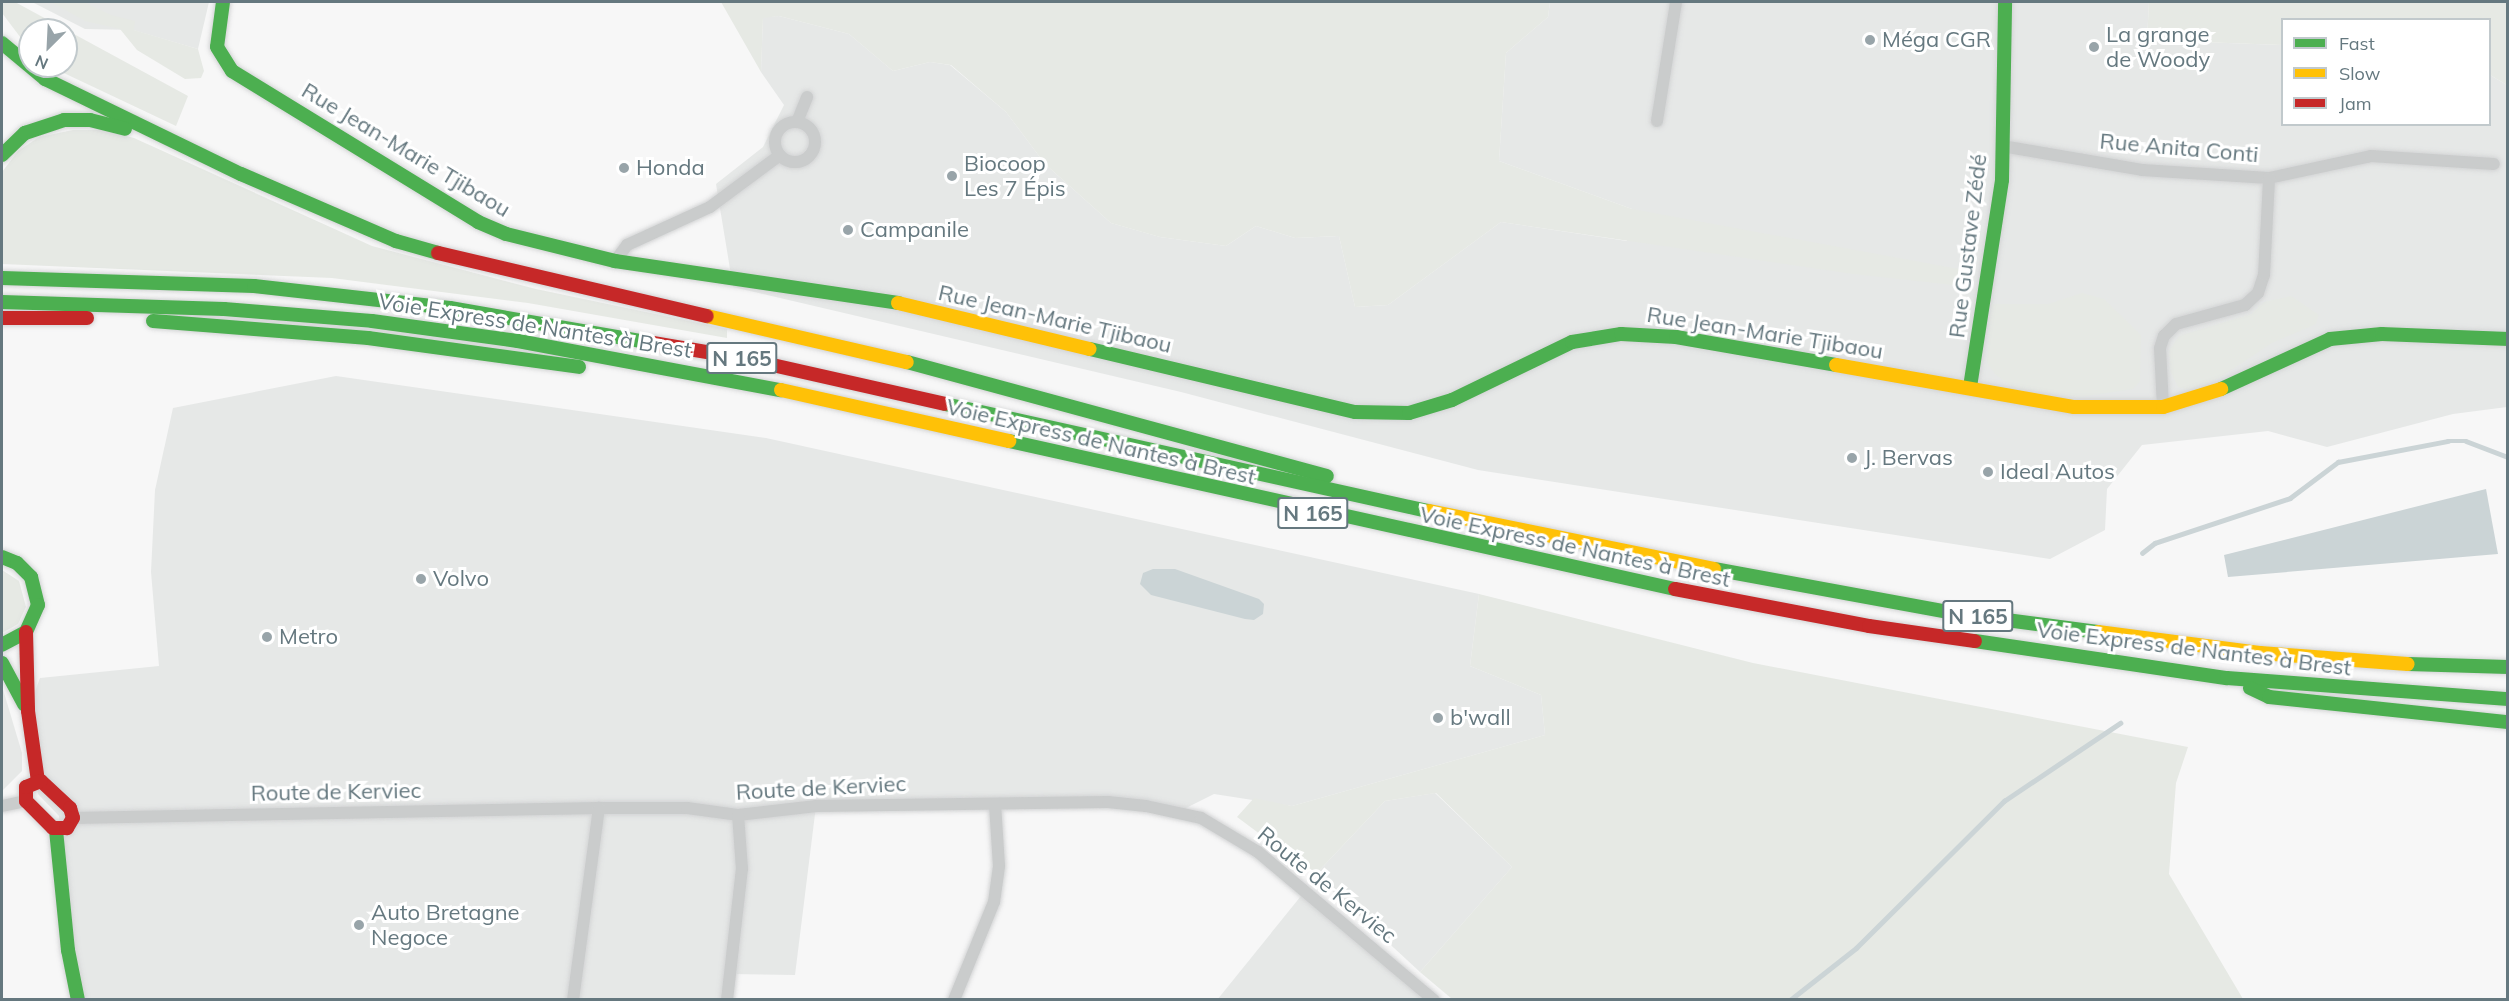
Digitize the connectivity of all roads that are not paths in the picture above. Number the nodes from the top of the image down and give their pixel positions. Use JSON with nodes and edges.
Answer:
{"nodes":[{"id":1,"x":223,"y":2,"type":"edge"},
{"id":2,"x":1676,"y":2,"type":"edge"},
{"id":3,"x":2005,"y":2,"type":"edge"},
{"id":4,"x":2,"y":43,"type":"edge"},
{"id":5,"x":807,"y":97,"type":"dead end"},
{"id":6,"x":1657,"y":121,"type":"dead end"},
{"id":7,"x":797,"y":122,"type":"junction"},
{"id":8,"x":2002,"y":146,"type":"junction"},
{"id":9,"x":2,"y":155,"type":"edge"},
{"id":10,"x":780,"y":155,"type":"junction"},
{"id":11,"x":2494,"y":164,"type":"dead end"},
{"id":12,"x":241,"y":174,"type":"junction"},
{"id":13,"x":2269,"y":178,"type":"junction"},
{"id":14,"x":615,"y":261,"type":"junction"},
{"id":15,"x":2,"y":278,"type":"edge"},
{"id":16,"x":2,"y":302,"type":"edge"},
{"id":17,"x":2,"y":318,"type":"edge"},
{"id":18,"x":2508,"y":339,"type":"edge"},
{"id":19,"x":760,"y":386,"type":"junction"},
{"id":20,"x":1970,"y":387,"type":"junction"},
{"id":21,"x":2163,"y":406,"type":"junction"},
{"id":22,"x":1472,"y":520,"type":"junction"},
{"id":23,"x":2,"y":557,"type":"edge"},
{"id":24,"x":26,"y":632,"type":"junction"},
{"id":25,"x":2,"y":645,"type":"edge"},
{"id":26,"x":2,"y":663,"type":"edge"},
{"id":27,"x":2508,"y":667,"type":"edge"},
{"id":28,"x":2227,"y":678,"type":"junction"},
{"id":29,"x":2508,"y":699,"type":"edge"},
{"id":30,"x":28,"y":711,"type":"junction"},
{"id":31,"x":2508,"y":722,"type":"edge"},
{"id":32,"x":43,"y":783,"type":"junction"},
{"id":33,"x":27,"y":803,"type":"junction"},
{"id":34,"x":995,"y":804,"type":"junction"},
{"id":35,"x":67,"y":805,"type":"junction"},
{"id":36,"x":2,"y":806,"type":"edge"},
{"id":37,"x":599,"y":808,"type":"junction"},
{"id":38,"x":738,"y":815,"type":"junction"},
{"id":39,"x":73,"y":818,"type":"junction"},
{"id":40,"x":52,"y":826,"type":"junction"},
{"id":41,"x":78,"y":999,"type":"edge"},
{"id":42,"x":573,"y":999,"type":"edge"},
{"id":43,"x":727,"y":999,"type":"edge"},
{"id":44,"x":954,"y":999,"type":"edge"},
{"id":45,"x":1434,"y":999,"type":"edge"}],
"edges":[{"from":1,"to":14,"type":"main road","name":"Rue Jean-Marie Tjibaou"},
{"from":2,"to":6,"type":"street"},
{"from":3,"to":8,"type":"main road","name":"Rue Gustave Zédé"},
{"from":4,"to":12,"type":"main road"},
{"from":5,"to":7,"type":"street"},
{"from":7,"to":10,"type":"street"},
{"from":7,"to":10,"type":"street"},
{"from":8,"to":13,"type":"street","name":"Rue Anita Conti"},
{"from":8,"to":20,"type":"main road","name":"Rue Gustave Zédé"},
{"from":9,"to":12,"type":"main road"},
{"from":10,"to":14,"type":"street"},
{"from":11,"to":13,"type":"street","name":"Rue Anita Conti"},
{"from":12,"to":22,"type":"main road"},
{"from":13,"to":21,"type":"street"},
{"from":14,"to":20,"type":"main road","name":"Rue Jean-Marie Tjibaou"},
{"from":15,"to":22,"type":"main road","name":"Voie Express de Nantes à Brest","number":"N 165"},
{"from":16,"to":19,"type":"main road","name":"Voie Express de Nantes à Brest","number":"N 165"},
{"from":17,"to":19,"type":"main road","number":"N 165"},
{"from":18,"to":21,"type":"main road","name":"Rue Jean-Marie Tjibaou"},
{"from":19,"to":28,"type":"main road","name":"Voie Express de Nantes à Brest","number":"N 165"},
{"from":20,"to":21,"type":"main road","name":"Rue Jean-Marie Tjibaou"},
{"from":22,"to":27,"type":"main road","name":"Voie Express de Nantes à Brest","number":"N 165"},
{"from":23,"to":24,"type":"main road"},
{"from":24,"to":25,"type":"main road"},
{"from":24,"to":30,"type":"main road"},
{"from":26,"to":30,"type":"main road"},
{"from":28,"to":29,"type":"main road","name":"Voie Express de Nantes à Brest","number":"N 165"},
{"from":28,"to":31,"type":"main road"},
{"from":30,"to":32,"type":"main road"},
{"from":32,"to":33,"type":"main road"},
{"from":32,"to":33,"type":"main road"},
{"from":32,"to":35,"type":"main road"},
{"from":33,"to":36,"type":"street"},
{"from":33,"to":40,"type":"main road"},
{"from":34,"to":38,"type":"street","name":"Route de Kerviec"},
{"from":34,"to":44,"type":"street"},
{"from":34,"to":45,"type":"street","name":"Route de Kerviec"},
{"from":35,"to":39,"type":"main road"},
{"from":35,"to":40,"type":"main road"},
{"from":37,"to":38,"type":"street","name":"Route de Kerviec"},
{"from":37,"to":39,"type":"street","name":"Route de Kerviec"},
{"from":37,"to":42,"type":"street"},
{"from":38,"to":43,"type":"street"},
{"from":39,"to":40,"type":"main road"},
{"from":40,"to":41,"type":"main road"}]}
